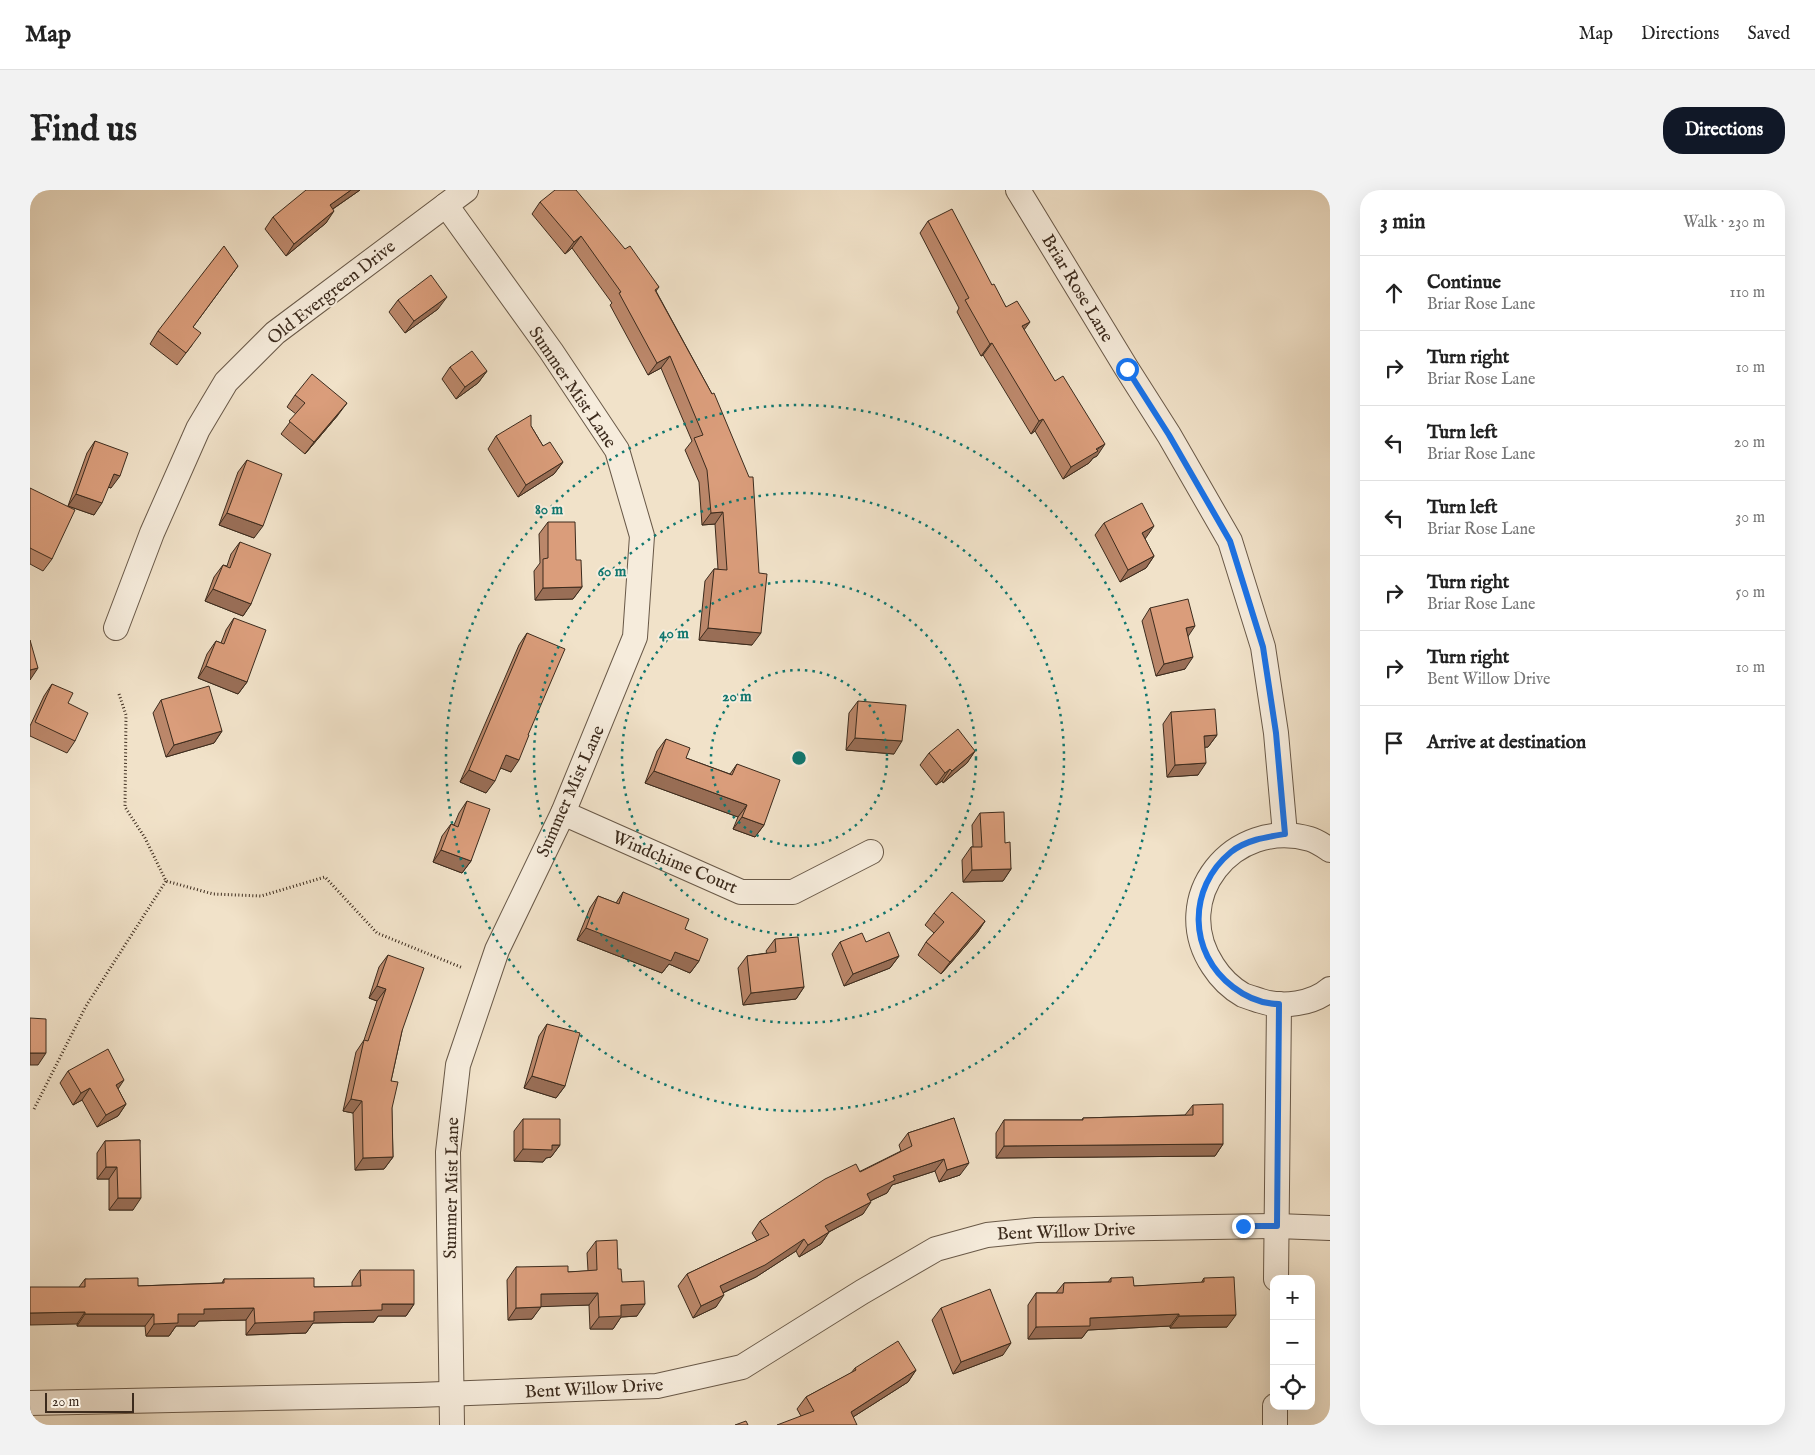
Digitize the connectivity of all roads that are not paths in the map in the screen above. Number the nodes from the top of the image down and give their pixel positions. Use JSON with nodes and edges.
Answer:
{"nodes":[{"id":1,"x":466,"y":190,"type":"edge"},
{"id":2,"x":1018,"y":190,"type":"edge"},
{"id":3,"x":446,"y":205,"type":"junction"},
{"id":4,"x":116,"y":628,"type":"dead end"},
{"id":5,"x":563,"y":813,"type":"junction"},
{"id":6,"x":1285,"y":834,"type":"junction"},
{"id":7,"x":1330,"y":850,"type":"edge"},
{"id":8,"x":871,"y":852,"type":"dead end"},
{"id":9,"x":1330,"y":989,"type":"edge"},
{"id":10,"x":1279,"y":1004,"type":"junction"},
{"id":11,"x":1277,"y":1226,"type":"junction"},
{"id":12,"x":1330,"y":1228,"type":"edge"},
{"id":13,"x":1276,"y":1275,"type":"edge"},
{"id":14,"x":452,"y":1394,"type":"junction"},
{"id":15,"x":30,"y":1403,"type":"edge"},
{"id":16,"x":1275,"y":1410,"type":"edge"},
{"id":17,"x":452,"y":1425,"type":"edge"},
{"id":18,"x":1275,"y":1425,"type":"edge"}],
"edges":[{"from":1,"to":3,"type":"street","name":"Old Evergreen Drive"},
{"from":2,"to":6,"type":"street","name":"Briar Rose Lane"},
{"from":3,"to":4,"type":"street","name":"Old Evergreen Drive"},
{"from":3,"to":5,"type":"street","name":"Summer Mist Lane"},
{"from":5,"to":8,"type":"street","name":"Windchime Court"},
{"from":5,"to":14,"type":"street","name":"Summer Mist Lane"},
{"from":6,"to":7,"type":"street"},
{"from":6,"to":10,"type":"street"},
{"from":9,"to":10,"type":"street"},
{"from":10,"to":11,"type":"street"},
{"from":11,"to":12,"type":"street","name":"Bent Willow Drive"},
{"from":11,"to":13,"type":"street"},
{"from":11,"to":14,"type":"street","name":"Bent Willow Drive"},
{"from":14,"to":15,"type":"street","name":"Bent Willow Drive"},
{"from":14,"to":17,"type":"street","name":"Summer Mist Lane"},
{"from":16,"to":18,"type":"street"}]}
